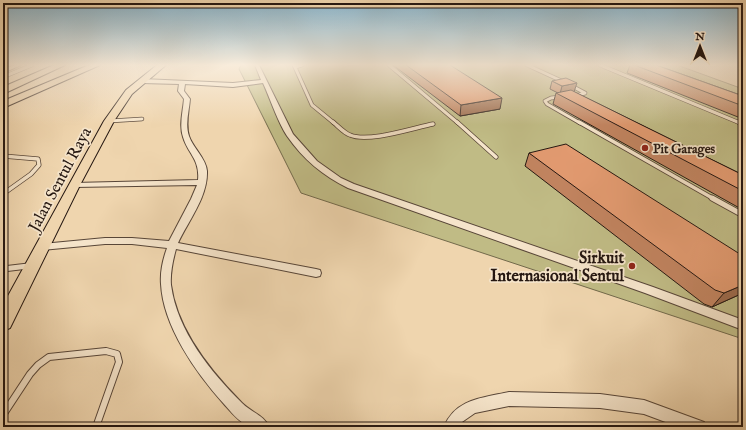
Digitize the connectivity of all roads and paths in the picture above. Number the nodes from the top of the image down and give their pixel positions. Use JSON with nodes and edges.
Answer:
{"nodes":[{"id":1,"x":16,"y":85,"type":"edge"},
{"id":2,"x":36,"y":85,"type":"edge"},
{"id":3,"x":50,"y":85,"type":"edge"},
{"id":4,"x":137,"y":85,"type":"edge"},
{"id":5,"x":182,"y":85,"type":"edge"},
{"id":6,"x":266,"y":85,"type":"edge"},
{"id":7,"x":303,"y":85,"type":"edge"},
{"id":8,"x":412,"y":85,"type":"edge"},
{"id":9,"x":569,"y":85,"type":"edge"},
{"id":10,"x":649,"y":85,"type":"edge"},
{"id":11,"x":3,"y":91,"type":"edge"},
{"id":12,"x":577,"y":95,"type":"junction"},
{"id":13,"x":570,"y":96,"type":"edge"},
{"id":14,"x":564,"y":97,"type":"edge"},
{"id":15,"x":584,"y":99,"type":"edge"},
{"id":16,"x":3,"y":101,"type":"edge"},
{"id":17,"x":3,"y":106,"type":"edge"},
{"id":18,"x":142,"y":119,"type":"dead end"},
{"id":19,"x":109,"y":121,"type":"junction"},
{"id":20,"x":433,"y":124,"type":"dead end"},
{"id":21,"x":743,"y":124,"type":"edge"},
{"id":22,"x":3,"y":156,"type":"edge"},
{"id":23,"x":496,"y":157,"type":"dead end"},
{"id":24,"x":201,"y":182,"type":"junction"},
{"id":25,"x":74,"y":185,"type":"junction"},
{"id":26,"x":3,"y":194,"type":"edge"},
{"id":27,"x":743,"y":215,"type":"edge"},
{"id":28,"x":173,"y":245,"type":"junction"},
{"id":29,"x":42,"y":247,"type":"junction"},
{"id":30,"x":32,"y":266,"type":"junction"},
{"id":31,"x":3,"y":269,"type":"edge"},
{"id":32,"x":316,"y":273,"type":"dead end"},
{"id":33,"x":3,"y":323,"type":"edge"},
{"id":34,"x":743,"y":325,"type":"edge"},
{"id":35,"x":3,"y":415,"type":"edge"},
{"id":36,"x":96,"y":427,"type":"edge"},
{"id":37,"x":262,"y":427,"type":"edge"},
{"id":38,"x":451,"y":427,"type":"edge"},
{"id":39,"x":699,"y":427,"type":"edge"}],
"edges":[{"from":1,"to":11,"type":"highway"},
{"from":2,"to":16,"type":"highway"},
{"from":3,"to":17,"type":"highway"},
{"from":4,"to":19,"type":"main road","name":"Jalan Sentul Raya"},
{"from":5,"to":24,"type":"street"},
{"from":6,"to":34,"type":"street"},
{"from":7,"to":20,"type":"lane"},
{"from":8,"to":23,"type":"lane"},
{"from":9,"to":12,"type":"lane"},
{"from":10,"to":21,"type":"lane"},
{"from":12,"to":13,"type":"lane"},
{"from":12,"to":15,"type":"lane"},
{"from":14,"to":27,"type":"lane"},
{"from":18,"to":19,"type":"lane"},
{"from":19,"to":25,"type":"main road","name":"Jalan Sentul Raya"},
{"from":22,"to":26,"type":"lane"},
{"from":24,"to":25,"type":"street"},
{"from":24,"to":28,"type":"street"},
{"from":25,"to":29,"type":"main road","name":"Jalan Sentul Raya"},
{"from":28,"to":29,"type":"street"},
{"from":28,"to":32,"type":"street"},
{"from":28,"to":37,"type":"street"},
{"from":29,"to":30,"type":"main road","name":"Jalan Sentul Raya"},
{"from":30,"to":31,"type":"lane"},
{"from":30,"to":33,"type":"main road","name":"Jalan Sentul Raya"},
{"from":35,"to":36,"type":"lane"},
{"from":38,"to":39,"type":"street"}]}
